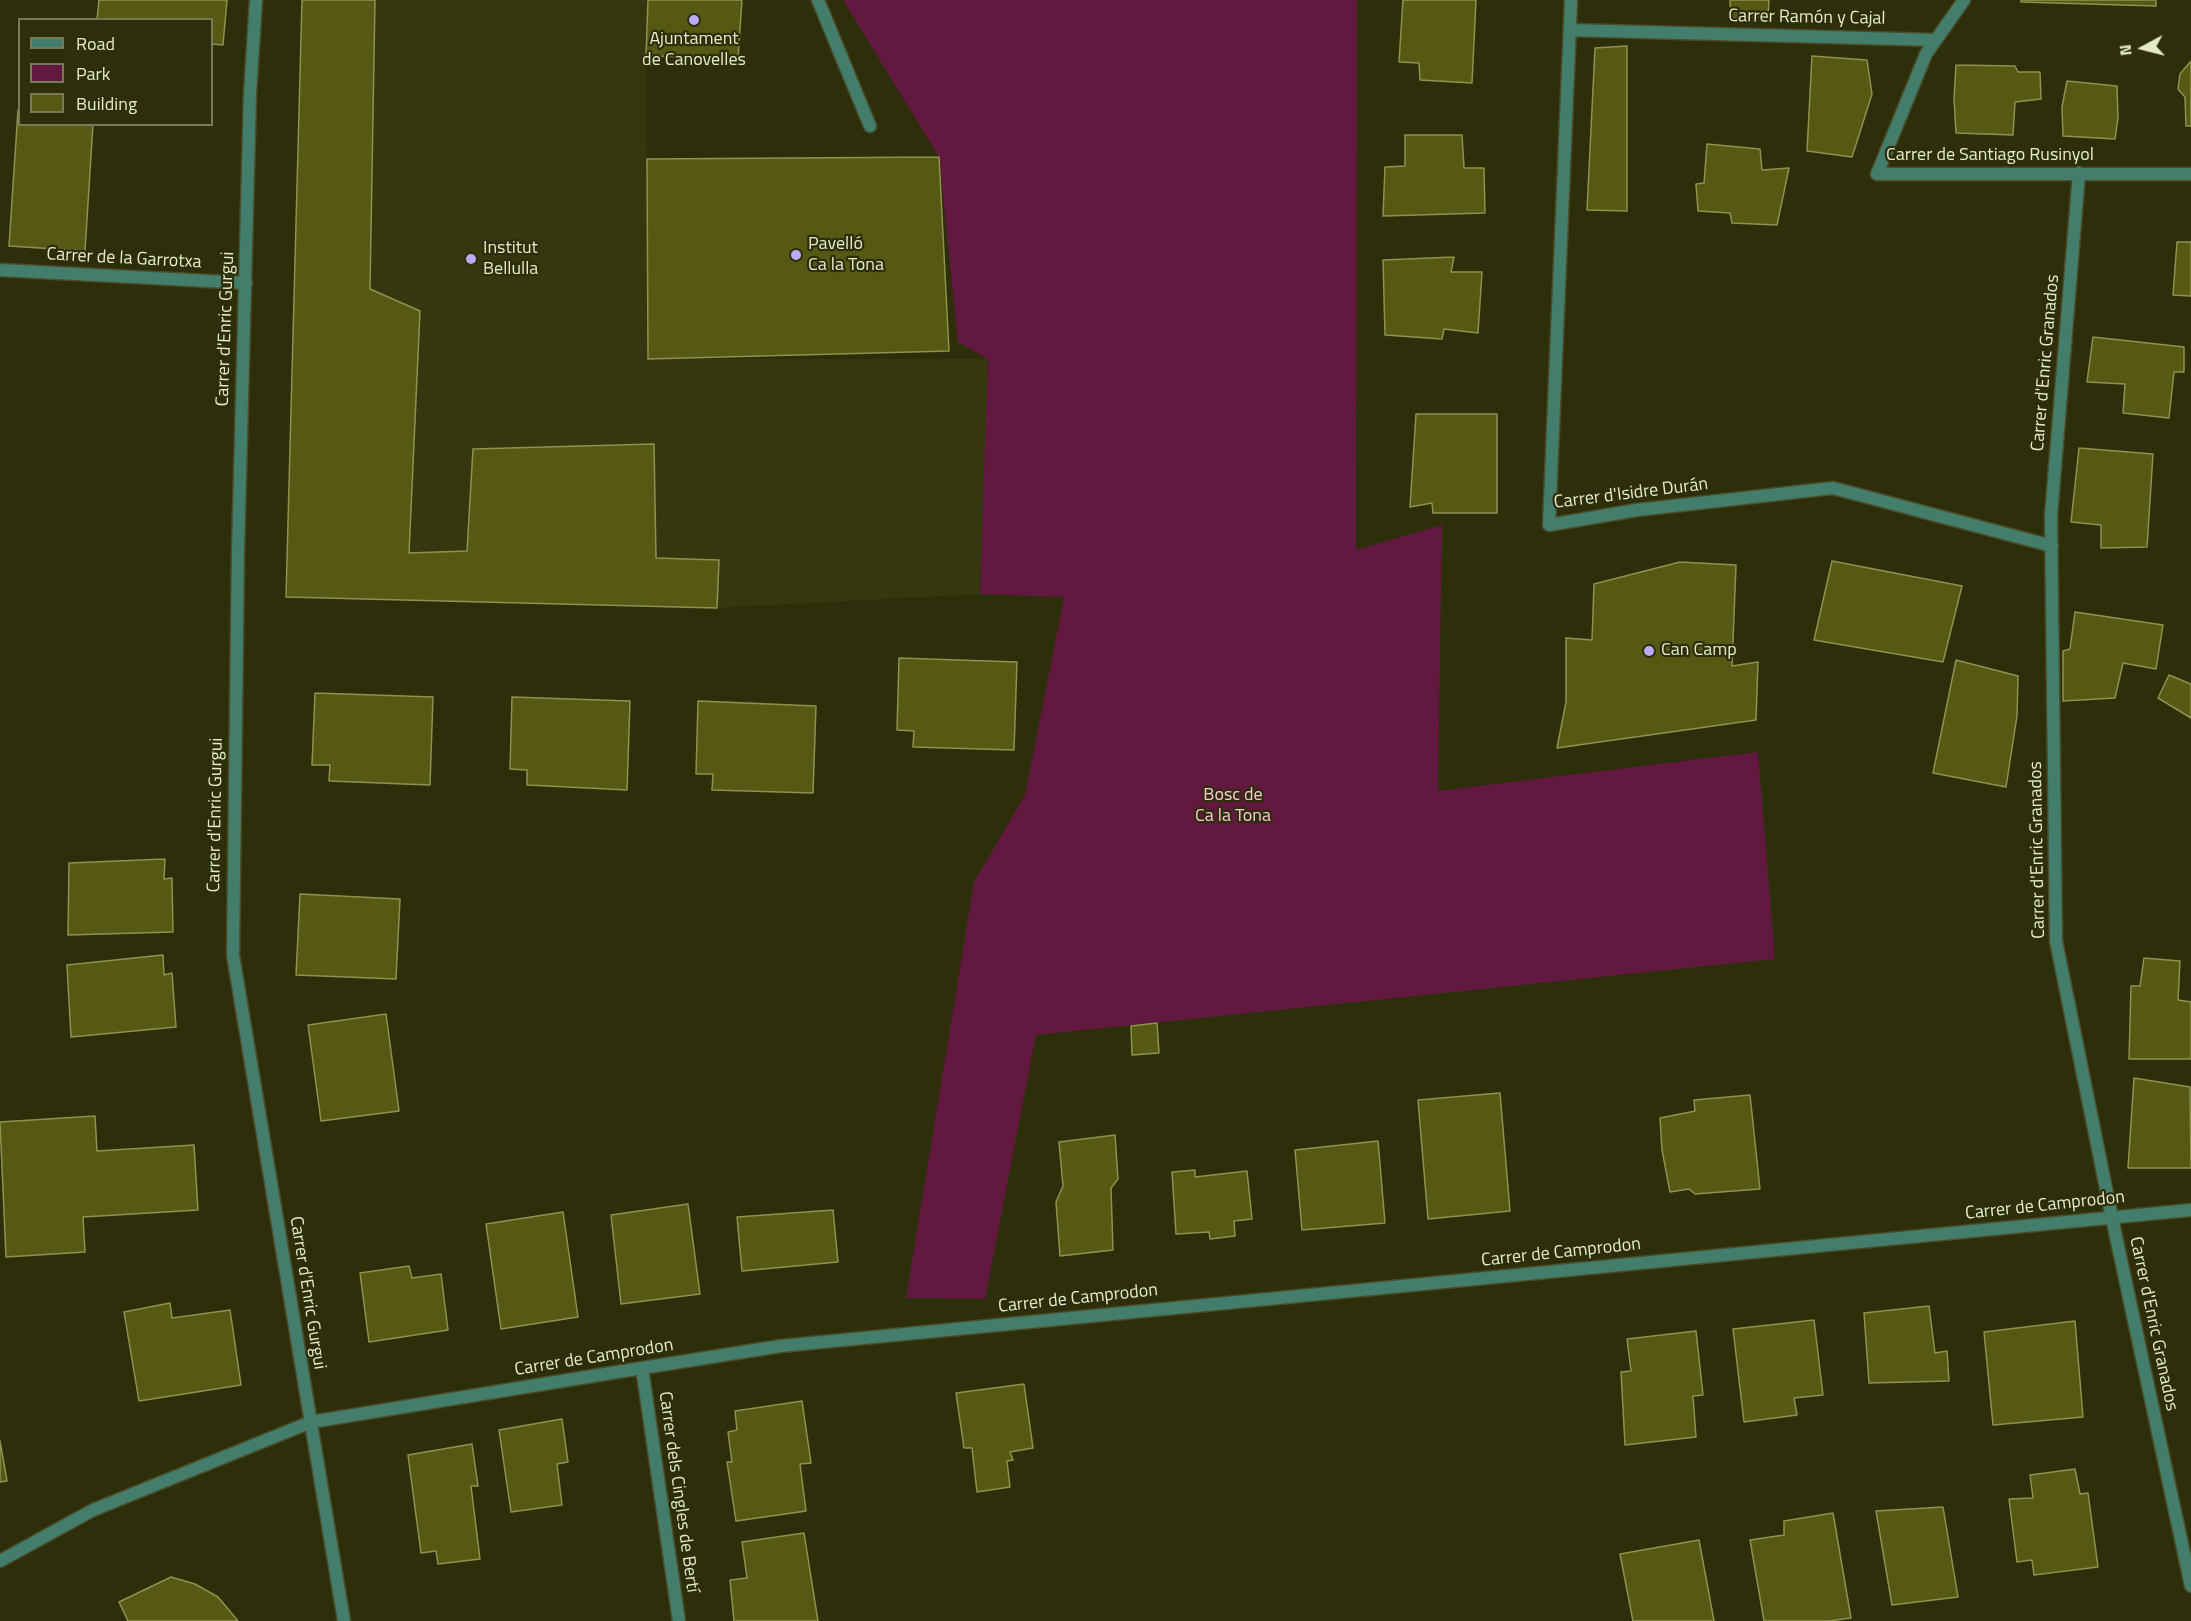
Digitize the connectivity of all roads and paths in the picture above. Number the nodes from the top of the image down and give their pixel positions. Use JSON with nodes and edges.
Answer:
{"nodes":[{"id":1,"x":256,"y":0,"type":"edge"},
{"id":2,"x":818,"y":0,"type":"edge"},
{"id":3,"x":1571,"y":0,"type":"edge"},
{"id":4,"x":1964,"y":0,"type":"edge"},
{"id":5,"x":1570,"y":30,"type":"junction"},
{"id":6,"x":1936,"y":40,"type":"junction"},
{"id":7,"x":870,"y":126,"type":"dead end"},
{"id":8,"x":2079,"y":173,"type":"junction"},
{"id":9,"x":2191,"y":174,"type":"edge"},
{"id":10,"x":0,"y":270,"type":"edge"},
{"id":11,"x":246,"y":283,"type":"junction"},
{"id":12,"x":2052,"y":546,"type":"junction"},
{"id":13,"x":2191,"y":1210,"type":"edge"},
{"id":14,"x":2112,"y":1218,"type":"junction"},
{"id":15,"x":642,"y":1368,"type":"junction"},
{"id":16,"x":311,"y":1422,"type":"junction"},
{"id":17,"x":0,"y":1561,"type":"edge"},
{"id":18,"x":2191,"y":1586,"type":"edge"},
{"id":19,"x":344,"y":1621,"type":"edge"},
{"id":20,"x":679,"y":1621,"type":"edge"}],
"edges":[{"from":1,"to":11,"type":"street","name":"Carrer d'Enric Gurgui"},
{"from":2,"to":7,"type":"street"},
{"from":3,"to":5,"type":"street","name":"Carrer d'Isidre Durán"},
{"from":4,"to":6,"type":"street","name":"Carrer de Santiago Rusinyol"},
{"from":5,"to":6,"type":"street","name":"Carrer Ramón y Cajal"},
{"from":5,"to":12,"type":"street","name":"Carrer d'Isidre Durán"},
{"from":6,"to":8,"type":"street","name":"Carrer de Santiago Rusinyol"},
{"from":8,"to":9,"type":"street","name":"Carrer de Santiago Rusinyol"},
{"from":8,"to":12,"type":"street","name":"Carrer d'Enric Granados"},
{"from":10,"to":11,"type":"street","name":"Carrer de la Garrotxa"},
{"from":11,"to":16,"type":"street","name":"Carrer d'Enric Gurgui"},
{"from":12,"to":14,"type":"street","name":"Carrer d'Enric Granados"},
{"from":13,"to":14,"type":"street","name":"Carrer de Camprodon"},
{"from":14,"to":15,"type":"street","name":"Carrer de Camprodon"},
{"from":14,"to":18,"type":"street","name":"Carrer d'Enric Granados"},
{"from":15,"to":16,"type":"street","name":"Carrer de Camprodon"},
{"from":15,"to":20,"type":"street","name":"Carrer dels Cingles de Bertí"},
{"from":16,"to":17,"type":"street","name":"Carrer de Camprodon"},
{"from":16,"to":19,"type":"street","name":"Carrer d'Enric Gurgui"}]}
